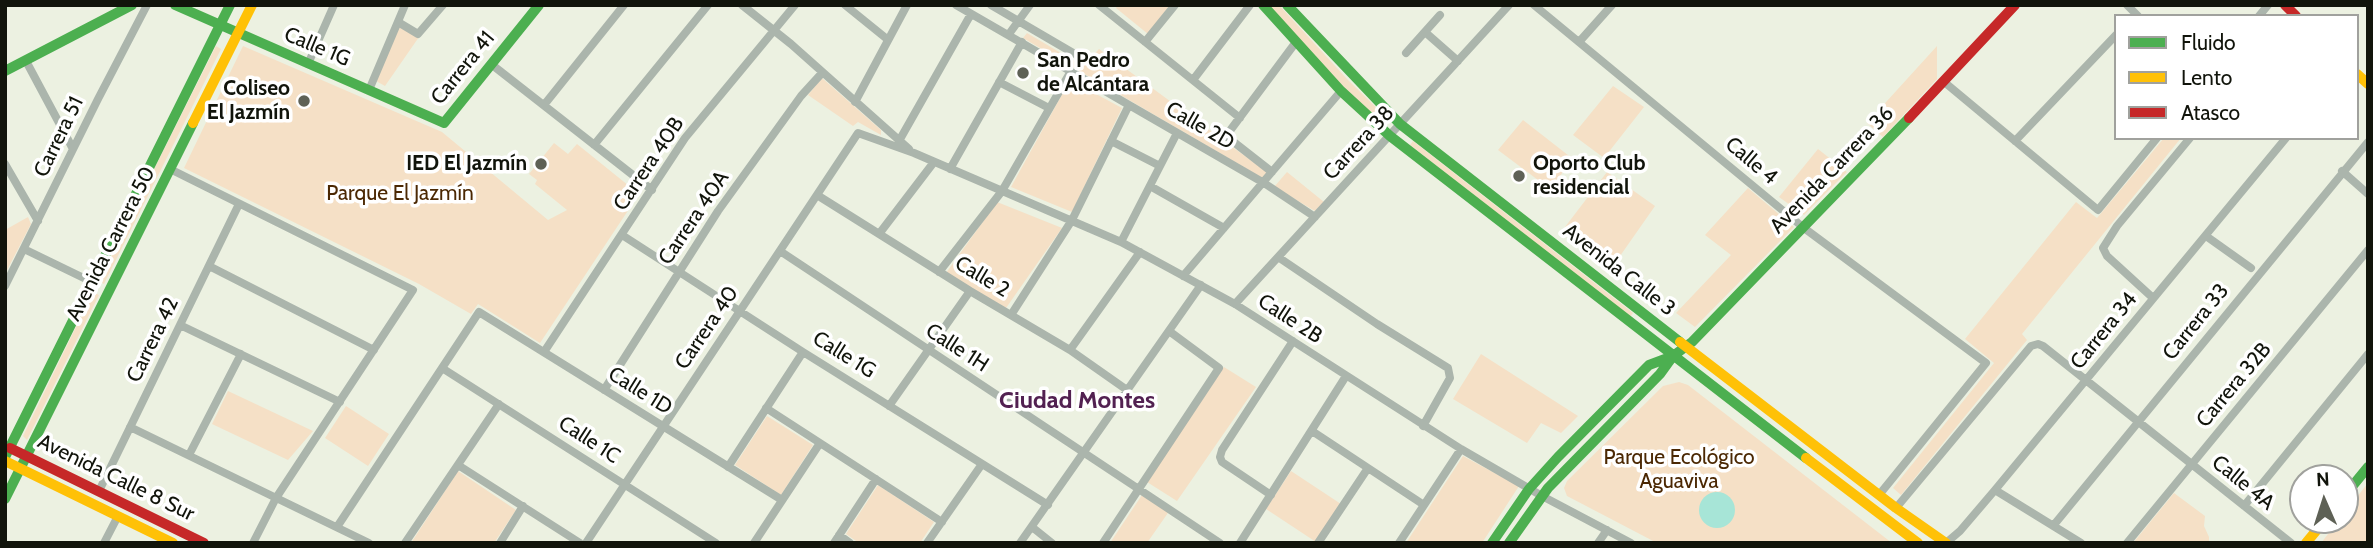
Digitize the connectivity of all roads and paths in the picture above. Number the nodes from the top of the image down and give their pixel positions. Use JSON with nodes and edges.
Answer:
{"nodes":[{"id":1,"x":132,"y":5,"type":"edge"},
{"id":2,"x":147,"y":5,"type":"edge"},
{"id":3,"x":175,"y":5,"type":"edge"},
{"id":4,"x":230,"y":5,"type":"edge"},
{"id":5,"x":252,"y":5,"type":"edge"},
{"id":6,"x":334,"y":5,"type":"edge"},
{"id":7,"x":405,"y":5,"type":"edge"},
{"id":8,"x":443,"y":5,"type":"edge"},
{"id":9,"x":539,"y":5,"type":"edge"},
{"id":10,"x":624,"y":5,"type":"edge"},
{"id":11,"x":708,"y":5,"type":"edge"},
{"id":12,"x":742,"y":5,"type":"edge"},
{"id":13,"x":795,"y":5,"type":"edge"},
{"id":14,"x":845,"y":5,"type":"edge"},
{"id":15,"x":907,"y":5,"type":"edge"},
{"id":16,"x":956,"y":5,"type":"edge"},
{"id":17,"x":990,"y":5,"type":"edge"},
{"id":18,"x":1030,"y":5,"type":"edge"},
{"id":19,"x":1175,"y":5,"type":"edge"},
{"id":20,"x":1250,"y":5,"type":"edge"},
{"id":21,"x":1263,"y":5,"type":"edge"},
{"id":22,"x":1287,"y":5,"type":"edge"},
{"id":23,"x":1304,"y":5,"type":"edge"},
{"id":24,"x":1509,"y":5,"type":"edge"},
{"id":25,"x":1534,"y":5,"type":"edge"},
{"id":26,"x":1612,"y":5,"type":"edge"},
{"id":27,"x":2015,"y":5,"type":"edge"},
{"id":28,"x":1104,"y":7,"type":"edge"},
{"id":29,"x":971,"y":14,"type":"junction"},
{"id":30,"x":1296,"y":15,"type":"junction"},
{"id":31,"x":1440,"y":15,"type":"dead end"},
{"id":32,"x":1018,"y":21,"type":"junction"},
{"id":33,"x":398,"y":22,"type":"junction"},
{"id":34,"x":219,"y":26,"type":"junction"},
{"id":35,"x":773,"y":30,"type":"junction"},
{"id":36,"x":1425,"y":32,"type":"junction"},
{"id":37,"x":238,"y":34,"type":"junction"},
{"id":38,"x":1009,"y":34,"type":"junction"},
{"id":39,"x":2114,"y":37,"type":"edge"},
{"id":40,"x":887,"y":39,"type":"junction"},
{"id":41,"x":1022,"y":42,"type":"junction"},
{"id":42,"x":1296,"y":42,"type":"junction"},
{"id":43,"x":1579,"y":42,"type":"junction"},
{"id":44,"x":1145,"y":43,"type":"junction"},
{"id":45,"x":1406,"y":53,"type":"dead end"},
{"id":46,"x":1080,"y":57,"type":"dead end"},
{"id":47,"x":26,"y":61,"type":"junction"},
{"id":48,"x":1458,"y":61,"type":"junction"},
{"id":49,"x":308,"y":64,"type":"junction"},
{"id":50,"x":491,"y":64,"type":"junction"},
{"id":51,"x":5,"y":71,"type":"edge"},
{"id":52,"x":1071,"y":71,"type":"junction"},
{"id":53,"x":822,"y":73,"type":"junction"},
{"id":54,"x":1193,"y":80,"type":"junction"},
{"id":55,"x":1943,"y":81,"type":"junction"},
{"id":56,"x":999,"y":82,"type":"junction"},
{"id":57,"x":369,"y":90,"type":"junction"},
{"id":58,"x":1341,"y":90,"type":"junction"},
{"id":59,"x":855,"y":102,"type":"junction"},
{"id":60,"x":544,"y":105,"type":"junction"},
{"id":61,"x":1129,"y":105,"type":"junction"},
{"id":62,"x":1049,"y":108,"type":"junction"},
{"id":63,"x":1240,"y":118,"type":"junction"},
{"id":64,"x":444,"y":123,"type":"joint"},
{"id":65,"x":1401,"y":124,"type":"junction"},
{"id":66,"x":858,"y":133,"type":"joint"},
{"id":67,"x":1177,"y":134,"type":"junction"},
{"id":68,"x":1390,"y":136,"type":"junction"},
{"id":69,"x":2155,"y":140,"type":"edge"},
{"id":70,"x":2188,"y":140,"type":"edge"},
{"id":71,"x":2284,"y":140,"type":"edge"},
{"id":72,"x":899,"y":141,"type":"junction"},
{"id":73,"x":1111,"y":141,"type":"junction"},
{"id":74,"x":2015,"y":141,"type":"junction"},
{"id":75,"x":2368,"y":142,"type":"edge"},
{"id":76,"x":594,"y":145,"type":"junction"},
{"id":77,"x":73,"y":149,"type":"junction"},
{"id":78,"x":914,"y":153,"type":"junction"},
{"id":79,"x":934,"y":162,"type":"junction"},
{"id":80,"x":5,"y":164,"type":"edge"},
{"id":81,"x":1160,"y":166,"type":"junction"},
{"id":82,"x":170,"y":169,"type":"junction"},
{"id":83,"x":950,"y":169,"type":"junction"},
{"id":84,"x":2342,"y":171,"type":"junction"},
{"id":85,"x":1272,"y":172,"type":"junction"},
{"id":86,"x":1264,"y":183,"type":"junction"},
{"id":87,"x":1150,"y":186,"type":"junction"},
{"id":88,"x":652,"y":190,"type":"junction"},
{"id":89,"x":1002,"y":191,"type":"junction"},
{"id":90,"x":2368,"y":194,"type":"edge"},
{"id":91,"x":817,"y":195,"type":"junction"},
{"id":92,"x":239,"y":204,"type":"junction"},
{"id":93,"x":1315,"y":217,"type":"junction"},
{"id":94,"x":1072,"y":220,"type":"junction"},
{"id":95,"x":38,"y":221,"type":"junction"},
{"id":96,"x":1224,"y":228,"type":"junction"},
{"id":97,"x":1804,"y":228,"type":"junction"},
{"id":98,"x":879,"y":234,"type":"junction"},
{"id":99,"x":622,"y":235,"type":"junction"},
{"id":100,"x":2206,"y":236,"type":"junction"},
{"id":101,"x":1121,"y":242,"type":"junction"},
{"id":102,"x":24,"y":249,"type":"junction"},
{"id":103,"x":2368,"y":250,"type":"edge"},
{"id":104,"x":779,"y":251,"type":"junction"},
{"id":105,"x":1140,"y":252,"type":"junction"},
{"id":106,"x":1278,"y":257,"type":"junction"},
{"id":107,"x":209,"y":267,"type":"junction"},
{"id":108,"x":2251,"y":268,"type":"dead end"},
{"id":109,"x":679,"y":272,"type":"junction"},
{"id":110,"x":939,"y":272,"type":"junction"},
{"id":111,"x":1183,"y":276,"type":"junction"},
{"id":112,"x":92,"y":282,"type":"junction"},
{"id":113,"x":1201,"y":285,"type":"junction"},
{"id":114,"x":5,"y":286,"type":"edge"},
{"id":115,"x":970,"y":291,"type":"junction"},
{"id":116,"x":2153,"y":298,"type":"junction"},
{"id":117,"x":1235,"y":304,"type":"junction"},
{"id":118,"x":740,"y":311,"type":"junction"},
{"id":119,"x":1011,"y":315,"type":"junction"},
{"id":120,"x":180,"y":325,"type":"junction"},
{"id":121,"x":1169,"y":331,"type":"junction"},
{"id":122,"x":1293,"y":341,"type":"junction"},
{"id":123,"x":1686,"y":346,"type":"junction"},
{"id":124,"x":374,"y":350,"type":"junction"},
{"id":125,"x":929,"y":350,"type":"junction"},
{"id":126,"x":1070,"y":350,"type":"junction"},
{"id":127,"x":544,"y":352,"type":"junction"},
{"id":128,"x":803,"y":352,"type":"junction"},
{"id":129,"x":241,"y":354,"type":"junction"},
{"id":130,"x":2368,"y":354,"type":"edge"},
{"id":131,"x":1673,"y":356,"type":"junction"},
{"id":132,"x":442,"y":368,"type":"junction"},
{"id":133,"x":1346,"y":376,"type":"junction"},
{"id":134,"x":2087,"y":380,"type":"junction"},
{"id":135,"x":604,"y":390,"type":"junction"},
{"id":136,"x":1127,"y":390,"type":"junction"},
{"id":137,"x":340,"y":402,"type":"junction"},
{"id":138,"x":499,"y":404,"type":"junction"},
{"id":139,"x":889,"y":406,"type":"junction"},
{"id":140,"x":766,"y":408,"type":"junction"},
{"id":141,"x":1603,"y":412,"type":"junction"},
{"id":142,"x":1613,"y":421,"type":"junction"},
{"id":143,"x":2139,"y":422,"type":"junction"},
{"id":144,"x":663,"y":426,"type":"junction"},
{"id":145,"x":1423,"y":426,"type":"junction"},
{"id":146,"x":130,"y":427,"type":"junction"},
{"id":147,"x":1312,"y":431,"type":"junction"},
{"id":148,"x":820,"y":443,"type":"junction"},
{"id":149,"x":1461,"y":449,"type":"junction"},
{"id":150,"x":1084,"y":453,"type":"junction"},
{"id":151,"x":7,"y":455,"type":"edge"},
{"id":152,"x":189,"y":455,"type":"junction"},
{"id":153,"x":27,"y":456,"type":"junction"},
{"id":154,"x":2191,"y":463,"type":"junction"},
{"id":155,"x":982,"y":464,"type":"junction"},
{"id":156,"x":458,"y":465,"type":"junction"},
{"id":157,"x":728,"y":467,"type":"junction"},
{"id":158,"x":1842,"y":467,"type":"junction"},
{"id":159,"x":1368,"y":468,"type":"junction"},
{"id":160,"x":20,"y":469,"type":"junction"},
{"id":161,"x":1833,"y":478,"type":"junction"},
{"id":162,"x":876,"y":479,"type":"junction"},
{"id":163,"x":625,"y":484,"type":"junction"},
{"id":164,"x":1138,"y":488,"type":"junction"},
{"id":165,"x":1529,"y":488,"type":"junction"},
{"id":166,"x":1995,"y":490,"type":"junction"},
{"id":167,"x":99,"y":491,"type":"junction"},
{"id":168,"x":1271,"y":495,"type":"junction"},
{"id":169,"x":1879,"y":495,"type":"junction"},
{"id":170,"x":1542,"y":496,"type":"junction"},
{"id":171,"x":276,"y":498,"type":"junction"},
{"id":172,"x":5,"y":499,"type":"edge"},
{"id":173,"x":782,"y":500,"type":"junction"},
{"id":174,"x":1048,"y":505,"type":"junction"},
{"id":175,"x":1424,"y":505,"type":"junction"},
{"id":176,"x":523,"y":506,"type":"junction"},
{"id":177,"x":2244,"y":506,"type":"junction"},
{"id":178,"x":1896,"y":508,"type":"junction"},
{"id":179,"x":118,"y":516,"type":"junction"},
{"id":180,"x":942,"y":522,"type":"junction"},
{"id":181,"x":2053,"y":526,"type":"junction"},
{"id":182,"x":337,"y":527,"type":"junction"},
{"id":183,"x":1032,"y":527,"type":"junction"},
{"id":184,"x":1606,"y":530,"type":"junction"},
{"id":185,"x":836,"y":539,"type":"edge"},
{"id":186,"x":198,"y":541,"type":"edge"},
{"id":187,"x":104,"y":543,"type":"edge"},
{"id":188,"x":173,"y":543,"type":"edge"},
{"id":189,"x":253,"y":543,"type":"edge"},
{"id":190,"x":369,"y":543,"type":"edge"},
{"id":191,"x":405,"y":543,"type":"edge"},
{"id":192,"x":500,"y":543,"type":"edge"},
{"id":193,"x":580,"y":543,"type":"edge"},
{"id":194,"x":586,"y":543,"type":"edge"},
{"id":195,"x":716,"y":543,"type":"edge"},
{"id":196,"x":754,"y":543,"type":"edge"},
{"id":197,"x":850,"y":543,"type":"edge"},
{"id":198,"x":928,"y":543,"type":"edge"},
{"id":199,"x":1020,"y":543,"type":"edge"},
{"id":200,"x":1052,"y":543,"type":"edge"},
{"id":201,"x":1103,"y":543,"type":"edge"},
{"id":202,"x":1220,"y":543,"type":"edge"},
{"id":203,"x":1240,"y":543,"type":"edge"},
{"id":204,"x":1318,"y":543,"type":"edge"},
{"id":205,"x":1399,"y":543,"type":"edge"},
{"id":206,"x":1492,"y":543,"type":"edge"},
{"id":207,"x":1509,"y":543,"type":"edge"},
{"id":208,"x":1598,"y":543,"type":"edge"},
{"id":209,"x":1631,"y":543,"type":"edge"},
{"id":210,"x":1918,"y":543,"type":"edge"},
{"id":211,"x":1946,"y":543,"type":"edge"},
{"id":212,"x":2081,"y":543,"type":"edge"},
{"id":213,"x":2127,"y":543,"type":"edge"},
{"id":214,"x":2291,"y":543,"type":"edge"}],
"edges":[{"from":1,"to":47,"type":"main road"},
{"from":2,"to":77,"type":"street","name":"Carrera 51"},
{"from":3,"to":34,"type":"main road","name":"Calle 1G"},
{"from":4,"to":34,"type":"main road","name":"Avenida Carrera 50"},
{"from":5,"to":37,"type":"main road","name":"Avenida Carrera 50"},
{"from":6,"to":49,"type":"street"},
{"from":7,"to":33,"type":"street"},
{"from":8,"to":33,"type":"street"},
{"from":9,"to":50,"type":"main road","name":"Carrera 41"},
{"from":10,"to":60,"type":"street"},
{"from":11,"to":76,"type":"street"},
{"from":12,"to":35,"type":"street","name":"Calle 2B"},
{"from":13,"to":35,"type":"street","name":"Carrera 40B"},
{"from":14,"to":40,"type":"street"},
{"from":15,"to":40,"type":"street"},
{"from":16,"to":29,"type":"street","name":"Calle 2D"},
{"from":17,"to":32,"type":"street"},
{"from":18,"to":32,"type":"street"},
{"from":19,"to":44,"type":"street"},
{"from":20,"to":54,"type":"street"},
{"from":21,"to":42,"type":"main road","name":"Avenida Calle 3"},
{"from":22,"to":30,"type":"main road","name":"Avenida Calle 3"},
{"from":23,"to":30,"type":"street"},
{"from":24,"to":48,"type":"street","name":"Carrera 38"},
{"from":25,"to":43,"type":"street","name":"Calle 4"},
{"from":26,"to":43,"type":"street"},
{"from":27,"to":55,"type":"main road","name":"Avenida Carrera 36"},
{"from":28,"to":44,"type":"street"},
{"from":29,"to":38,"type":"street","name":"Calle 2D"},
{"from":29,"to":72,"type":"street"},
{"from":30,"to":65,"type":"main road","name":"Avenida Calle 3"},
{"from":31,"to":36,"type":"street"},
{"from":32,"to":38,"type":"street"},
{"from":32,"to":46,"type":"street"},
{"from":33,"to":57,"type":"street"},
{"from":34,"to":37,"type":"main road","name":"Calle 1G"},
{"from":34,"to":112,"type":"main road","name":"Avenida Carrera 50"},
{"from":35,"to":53,"type":"street","name":"Calle 2B"},
{"from":35,"to":88,"type":"street","name":"Carrera 40B"},
{"from":36,"to":45,"type":"street"},
{"from":36,"to":48,"type":"street"},
{"from":37,"to":49,"type":"main road","name":"Calle 1G"},
{"from":37,"to":82,"type":"main road","name":"Avenida Carrera 50"},
{"from":38,"to":41,"type":"street","name":"Calle 2D"},
{"from":39,"to":74,"type":"street"},
{"from":40,"to":59,"type":"street"},
{"from":41,"to":52,"type":"street","name":"Calle 2D"},
{"from":41,"to":56,"type":"street"},
{"from":42,"to":58,"type":"main road","name":"Avenida Calle 3"},
{"from":42,"to":63,"type":"street"},
{"from":43,"to":97,"type":"street","name":"Calle 4"},
{"from":44,"to":54,"type":"street"},
{"from":47,"to":51,"type":"main road"},
{"from":47,"to":77,"type":"street"},
{"from":48,"to":65,"type":"street","name":"Carrera 38"},
{"from":49,"to":57,"type":"main road","name":"Calle 1G"},
{"from":50,"to":60,"type":"street"},
{"from":50,"to":64,"type":"main road","name":"Carrera 41"},
{"from":52,"to":61,"type":"street","name":"Calle 2D"},
{"from":52,"to":62,"type":"street"},
{"from":53,"to":59,"type":"street","name":"Calle 2B"},
{"from":53,"to":109,"type":"street","name":"Carrera 40A"},
{"from":54,"to":63,"type":"street"},
{"from":55,"to":74,"type":"street"},
{"from":55,"to":97,"type":"main road","name":"Avenida Carrera 36"},
{"from":56,"to":62,"type":"street"},
{"from":56,"to":83,"type":"street"},
{"from":57,"to":64,"type":"main road","name":"Calle 1G"},
{"from":58,"to":68,"type":"main road","name":"Avenida Calle 3"},
{"from":58,"to":85,"type":"street"},
{"from":59,"to":72,"type":"street","name":"Calle 2B"},
{"from":60,"to":76,"type":"street"},
{"from":61,"to":67,"type":"street","name":"Calle 2D"},
{"from":61,"to":73,"type":"street"},
{"from":62,"to":89,"type":"street"},
{"from":63,"to":85,"type":"street","name":"Calle 2D"},
{"from":65,"to":68,"type":"street","name":"Carrera 38"},
{"from":65,"to":123,"type":"main road","name":"Avenida Calle 3"},
{"from":66,"to":78,"type":"street","name":"Calle 2B"},
{"from":66,"to":91,"type":"street","name":"Carrera 40"},
{"from":67,"to":81,"type":"street"},
{"from":67,"to":86,"type":"street","name":"Calle 2D"},
{"from":68,"to":93,"type":"street","name":"Carrera 38"},
{"from":68,"to":131,"type":"main road","name":"Avenida Calle 3"},
{"from":69,"to":74,"type":"street"},
{"from":70,"to":116,"type":"street"},
{"from":71,"to":100,"type":"street","name":"Carrera 34"},
{"from":72,"to":78,"type":"street","name":"Calle 2B"},
{"from":73,"to":81,"type":"street"},
{"from":73,"to":94,"type":"street"},
{"from":75,"to":84,"type":"street","name":"Carrera 33"},
{"from":76,"to":88,"type":"street"},
{"from":77,"to":95,"type":"street","name":"Carrera 51"},
{"from":78,"to":79,"type":"street","name":"Calle 2B"},
{"from":79,"to":83,"type":"street","name":"Calle 2B"},
{"from":79,"to":98,"type":"street"},
{"from":80,"to":95,"type":"street"},
{"from":81,"to":87,"type":"street"},
{"from":82,"to":92,"type":"street"},
{"from":82,"to":153,"type":"main road","name":"Avenida Carrera 50"},
{"from":83,"to":89,"type":"street","name":"Calle 2B"},
{"from":84,"to":90,"type":"street"},
{"from":84,"to":143,"type":"street","name":"Carrera 33"},
{"from":85,"to":86,"type":"street"},
{"from":86,"to":93,"type":"street","name":"Calle 2D"},
{"from":86,"to":96,"type":"street"},
{"from":87,"to":96,"type":"street"},
{"from":87,"to":101,"type":"street"},
{"from":88,"to":99,"type":"street","name":"Carrera 40B"},
{"from":89,"to":94,"type":"street","name":"Calle 2B"},
{"from":89,"to":110,"type":"street"},
{"from":91,"to":98,"type":"street","name":"Calle 2"},
{"from":91,"to":104,"type":"street","name":"Carrera 40"},
{"from":92,"to":107,"type":"street","name":"Carrera 42"},
{"from":92,"to":124,"type":"street"},
{"from":93,"to":106,"type":"street","name":"Carrera 38"},
{"from":94,"to":101,"type":"street","name":"Calle 2B"},
{"from":94,"to":119,"type":"street"},
{"from":95,"to":102,"type":"street","name":"Carrera 51"},
{"from":96,"to":111,"type":"street"},
{"from":97,"to":123,"type":"main road","name":"Avenida Carrera 36"},
{"from":97,"to":169,"type":"street","name":"Calle 4"},
{"from":98,"to":110,"type":"street","name":"Calle 2"},
{"from":99,"to":109,"type":"street","name":"Calle 1G"},
{"from":99,"to":127,"type":"street","name":"Carrera 40B"},
{"from":100,"to":108,"type":"street"},
{"from":100,"to":116,"type":"street","name":"Carrera 34"},
{"from":101,"to":105,"type":"street","name":"Calle 2B"},
{"from":102,"to":112,"type":"street"},
{"from":102,"to":114,"type":"street","name":"Carrera 51"},
{"from":103,"to":154,"type":"street","name":"Carrera 32B"},
{"from":104,"to":118,"type":"street","name":"Carrera 40"},
{"from":104,"to":125,"type":"street","name":"Calle 1H"},
{"from":105,"to":111,"type":"street","name":"Calle 2B"},
{"from":105,"to":126,"type":"street"},
{"from":106,"to":117,"type":"street","name":"Carrera 38"},
{"from":106,"to":145,"type":"street"},
{"from":107,"to":120,"type":"street","name":"Carrera 42"},
{"from":107,"to":124,"type":"street"},
{"from":109,"to":118,"type":"street","name":"Calle 1G"},
{"from":109,"to":135,"type":"street","name":"Carrera 40A"},
{"from":110,"to":115,"type":"street","name":"Calle 2"},
{"from":111,"to":113,"type":"street","name":"Calle 2B"},
{"from":112,"to":151,"type":"main road","name":"Avenida Carrera 50"},
{"from":113,"to":117,"type":"street","name":"Calle 2B"},
{"from":113,"to":121,"type":"street"},
{"from":115,"to":119,"type":"street","name":"Calle 2"},
{"from":115,"to":125,"type":"street"},
{"from":116,"to":134,"type":"street","name":"Carrera 34"},
{"from":117,"to":122,"type":"street","name":"Calle 2B"},
{"from":118,"to":128,"type":"street","name":"Calle 1G"},
{"from":118,"to":144,"type":"street","name":"Carrera 40"},
{"from":119,"to":126,"type":"street","name":"Calle 2"},
{"from":120,"to":129,"type":"street"},
{"from":120,"to":146,"type":"street","name":"Carrera 42"},
{"from":121,"to":136,"type":"street"},
{"from":121,"to":164,"type":"street"},
{"from":122,"to":133,"type":"street","name":"Calle 2B"},
{"from":122,"to":168,"type":"street"},
{"from":123,"to":131,"type":"main road","name":"Avenida Carrera 36"},
{"from":123,"to":158,"type":"main road","name":"Avenida Calle 3"},
{"from":124,"to":137,"type":"street"},
{"from":125,"to":139,"type":"street"},
{"from":125,"to":150,"type":"street","name":"Calle 1H"},
{"from":126,"to":136,"type":"street","name":"Calle 2"},
{"from":127,"to":132,"type":"street","name":"Calle 1D"},
{"from":127,"to":135,"type":"street","name":"Calle 1D"},
{"from":128,"to":139,"type":"street","name":"Calle 1G"},
{"from":128,"to":140,"type":"street"},
{"from":129,"to":137,"type":"street"},
{"from":129,"to":152,"type":"street"},
{"from":130,"to":177,"type":"street"},
{"from":131,"to":141,"type":"main road","name":"Avenida Carrera 36"},
{"from":131,"to":142,"type":"main road","name":"Avenida Carrera 36"},
{"from":131,"to":161,"type":"main road","name":"Avenida Calle 3"},
{"from":132,"to":138,"type":"street","name":"Calle 1C"},
{"from":132,"to":182,"type":"street"},
{"from":133,"to":145,"type":"street","name":"Calle 2B"},
{"from":133,"to":147,"type":"street"},
{"from":134,"to":143,"type":"street","name":"Calle 4A"},
{"from":134,"to":166,"type":"street","name":"Carrera 34"},
{"from":134,"to":178,"type":"street","name":"Calle 4A"},
{"from":135,"to":144,"type":"street","name":"Calle 1D"},
{"from":136,"to":150,"type":"street"},
{"from":137,"to":171,"type":"street"},
{"from":138,"to":156,"type":"street"},
{"from":138,"to":163,"type":"street","name":"Calle 1C"},
{"from":139,"to":155,"type":"street","name":"Calle 1G"},
{"from":140,"to":148,"type":"street"},
{"from":140,"to":157,"type":"street"},
{"from":141,"to":142,"type":"main road"},
{"from":141,"to":165,"type":"main road","name":"Avenida Carrera 36"},
{"from":142,"to":170,"type":"main road","name":"Avenida Carrera 36"},
{"from":143,"to":154,"type":"street","name":"Calle 4A"},
{"from":143,"to":181,"type":"street","name":"Carrera 33"},
{"from":144,"to":157,"type":"street","name":"Calle 1D"},
{"from":144,"to":163,"type":"street","name":"Carrera 40"},
{"from":145,"to":149,"type":"street","name":"Calle 2B"},
{"from":146,"to":152,"type":"street"},
{"from":146,"to":167,"type":"street","name":"Carrera 42"},
{"from":147,"to":159,"type":"street"},
{"from":147,"to":168,"type":"street"},
{"from":148,"to":162,"type":"street"},
{"from":148,"to":173,"type":"street"},
{"from":149,"to":165,"type":"street","name":"Calle 2B"},
{"from":149,"to":175,"type":"street"},
{"from":150,"to":164,"type":"street","name":"Calle 1H"},
{"from":150,"to":174,"type":"street"},
{"from":151,"to":153,"type":"main road","name":"Avenida Calle 8 Sur"},
{"from":151,"to":160,"type":"main road","name":"Avenida Calle 8 Sur"},
{"from":152,"to":171,"type":"street"},
{"from":153,"to":160,"type":"main road","name":"Avenida Carrera 50"},
{"from":153,"to":167,"type":"main road","name":"Avenida Calle 8 Sur"},
{"from":154,"to":177,"type":"street","name":"Calle 4A"},
{"from":154,"to":213,"type":"street","name":"Carrera 32B"},
{"from":155,"to":174,"type":"street","name":"Calle 1G"},
{"from":155,"to":180,"type":"street"},
{"from":156,"to":176,"type":"street"},
{"from":156,"to":191,"type":"street"},
{"from":157,"to":173,"type":"street","name":"Calle 1D"},
{"from":158,"to":161,"type":"main road"},
{"from":158,"to":169,"type":"main road","name":"Avenida Calle 3"},
{"from":159,"to":175,"type":"street"},
{"from":159,"to":204,"type":"street"},
{"from":160,"to":172,"type":"main road","name":"Avenida Carrera 50"},
{"from":160,"to":179,"type":"main road","name":"Avenida Calle 8 Sur"},
{"from":161,"to":210,"type":"main road","name":"Avenida Calle 3"},
{"from":162,"to":180,"type":"street"},
{"from":162,"to":185,"type":"street"},
{"from":163,"to":194,"type":"street","name":"Carrera 40"},
{"from":163,"to":195,"type":"street","name":"Calle 1C"},
{"from":164,"to":201,"type":"street"},
{"from":164,"to":202,"type":"street","name":"Calle 1H"},
{"from":165,"to":170,"type":"street","name":"Calle 2B"},
{"from":165,"to":206,"type":"main road","name":"Avenida Carrera 36"},
{"from":166,"to":181,"type":"street"},
{"from":166,"to":211,"type":"street","name":"Carrera 34"},
{"from":167,"to":186,"type":"main road","name":"Avenida Calle 8 Sur"},
{"from":168,"to":203,"type":"street"},
{"from":169,"to":178,"type":"main road","name":"Avenida Calle 3"},
{"from":170,"to":184,"type":"street","name":"Calle 2B"},
{"from":170,"to":207,"type":"main road","name":"Avenida Carrera 36"},
{"from":171,"to":182,"type":"street"},
{"from":171,"to":189,"type":"street"},
{"from":173,"to":196,"type":"street"},
{"from":174,"to":183,"type":"street"},
{"from":175,"to":205,"type":"street"},
{"from":176,"to":192,"type":"street"},
{"from":176,"to":193,"type":"street"},
{"from":177,"to":214,"type":"street","name":"Calle 4A"},
{"from":178,"to":211,"type":"main road","name":"Avenida Calle 3"},
{"from":179,"to":187,"type":"street"},
{"from":179,"to":188,"type":"main road","name":"Avenida Calle 8 Sur"},
{"from":180,"to":198,"type":"street"},
{"from":181,"to":212,"type":"street"},
{"from":182,"to":190,"type":"street"},
{"from":183,"to":199,"type":"street"},
{"from":183,"to":200,"type":"street"},
{"from":184,"to":208,"type":"street"},
{"from":184,"to":209,"type":"street","name":"Calle 2B"},
{"from":185,"to":197,"type":"street"}]}
